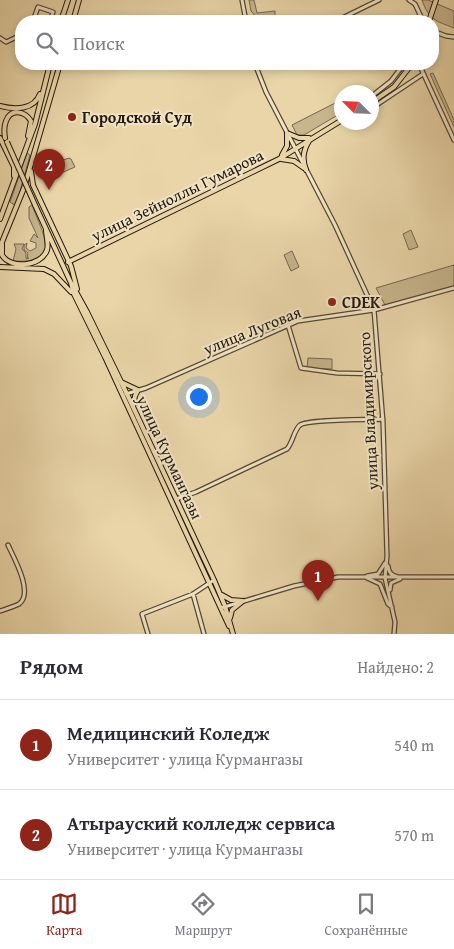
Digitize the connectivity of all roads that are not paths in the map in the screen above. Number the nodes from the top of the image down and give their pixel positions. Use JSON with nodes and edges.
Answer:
{"nodes":[{"id":1,"x":68,"y":0,"type":"edge"},
{"id":2,"x":79,"y":0,"type":"edge"},
{"id":3,"x":242,"y":0,"type":"edge"},
{"id":4,"x":379,"y":0,"type":"edge"},
{"id":5,"x":409,"y":0,"type":"edge"},
{"id":6,"x":436,"y":0,"type":"edge"},
{"id":7,"x":35,"y":15,"type":"edge"},
{"id":8,"x":52,"y":15,"type":"edge"},
{"id":9,"x":63,"y":15,"type":"edge"},
{"id":10,"x":75,"y":15,"type":"edge"},
{"id":11,"x":245,"y":15,"type":"edge"},
{"id":12,"x":348,"y":15,"type":"edge"},
{"id":13,"x":420,"y":15,"type":"edge"},
{"id":14,"x":431,"y":15,"type":"edge"},
{"id":15,"x":439,"y":33,"type":"edge"},
{"id":16,"x":454,"y":37,"type":"edge"},
{"id":17,"x":0,"y":38,"type":"edge"},
{"id":18,"x":15,"y":38,"type":"edge"},
{"id":19,"x":48,"y":70,"type":"edge"},
{"id":20,"x":58,"y":70,"type":"edge"},
{"id":21,"x":257,"y":70,"type":"edge"},
{"id":22,"x":399,"y":70,"type":"edge"},
{"id":23,"x":407,"y":70,"type":"edge"},
{"id":24,"x":421,"y":70,"type":"edge"},
{"id":25,"x":423,"y":74,"type":"junction"},
{"id":26,"x":44,"y":82,"type":"junction"},
{"id":27,"x":379,"y":90,"type":"edge"},
{"id":28,"x":379,"y":98,"type":"edge"},
{"id":29,"x":41,"y":101,"type":"junction"},
{"id":30,"x":49,"y":103,"type":"junction"},
{"id":31,"x":379,"y":103,"type":"edge"},
{"id":32,"x":0,"y":106,"type":"edge"},
{"id":33,"x":334,"y":125,"type":"edge"},
{"id":34,"x":0,"y":127,"type":"edge"},
{"id":35,"x":286,"y":133,"type":"junction"},
{"id":36,"x":312,"y":138,"type":"junction"},
{"id":37,"x":4,"y":139,"type":"edge"},
{"id":38,"x":454,"y":140,"type":"edge"},
{"id":39,"x":295,"y":149,"type":"junction"},
{"id":40,"x":24,"y":151,"type":"junction"},
{"id":41,"x":279,"y":159,"type":"junction"},
{"id":42,"x":31,"y":164,"type":"junction"},
{"id":43,"x":306,"y":170,"type":"junction"},
{"id":44,"x":13,"y":180,"type":"junction"},
{"id":45,"x":0,"y":219,"type":"edge"},
{"id":46,"x":45,"y":225,"type":"junction"},
{"id":47,"x":6,"y":234,"type":"junction"},
{"id":48,"x":0,"y":236,"type":"edge"},
{"id":49,"x":1,"y":244,"type":"edge"},
{"id":50,"x":68,"y":262,"type":"junction"},
{"id":51,"x":0,"y":267,"type":"edge"},
{"id":52,"x":11,"y":268,"type":"junction"},
{"id":53,"x":0,"y":271,"type":"edge"},
{"id":54,"x":454,"y":288,"type":"edge"},
{"id":55,"x":76,"y":294,"type":"junction"},
{"id":56,"x":374,"y":310,"type":"junction"},
{"id":57,"x":288,"y":325,"type":"junction"},
{"id":58,"x":112,"y":368,"type":"junction"},
{"id":59,"x":380,"y":374,"type":"junction"},
{"id":60,"x":121,"y":382,"type":"junction"},
{"id":61,"x":138,"y":390,"type":"junction"},
{"id":62,"x":125,"y":395,"type":"junction"},
{"id":63,"x":133,"y":407,"type":"junction"},
{"id":64,"x":383,"y":419,"type":"junction"},
{"id":65,"x":176,"y":499,"type":"junction"},
{"id":66,"x":8,"y":545,"type":"dead end"},
{"id":67,"x":386,"y":561,"type":"junction"},
{"id":68,"x":454,"y":576,"type":"edge"},
{"id":69,"x":364,"y":577,"type":"junction"},
{"id":70,"x":385,"y":578,"type":"junction"},
{"id":71,"x":403,"y":578,"type":"junction"},
{"id":72,"x":212,"y":582,"type":"junction"},
{"id":73,"x":219,"y":593,"type":"junction"},
{"id":74,"x":193,"y":594,"type":"junction"},
{"id":75,"x":243,"y":601,"type":"junction"},
{"id":76,"x":223,"y":607,"type":"junction"},
{"id":77,"x":392,"y":608,"type":"junction"},
{"id":78,"x":0,"y":611,"type":"edge"},
{"id":79,"x":230,"y":620,"type":"junction"},
{"id":80,"x":230,"y":627,"type":"junction"},
{"id":81,"x":148,"y":634,"type":"edge"},
{"id":82,"x":204,"y":634,"type":"edge"},
{"id":83,"x":233,"y":634,"type":"edge"},
{"id":84,"x":394,"y":634,"type":"edge"}],
"edges":[{"from":1,"to":9,"type":"main road"},
{"from":2,"to":10,"type":"main road"},
{"from":3,"to":11,"type":"street"},
{"from":4,"to":12,"type":"street"},
{"from":5,"to":13,"type":"street"},
{"from":6,"to":14,"type":"main road"},
{"from":7,"to":8,"type":"street"},
{"from":15,"to":16,"type":"street"},
{"from":17,"to":18,"type":"street"},
{"from":19,"to":26,"type":"main road"},
{"from":20,"to":30,"type":"main road"},
{"from":21,"to":35,"type":"street","name":"улица Владимирского"},
{"from":22,"to":27,"type":"street"},
{"from":23,"to":28,"type":"main road"},
{"from":24,"to":25,"type":"street"},
{"from":25,"to":31,"type":"street"},
{"from":25,"to":38,"type":"street"},
{"from":26,"to":29,"type":"main road"},
{"from":26,"to":32,"type":"main road"},
{"from":29,"to":30,"type":"main road"},
{"from":29,"to":40,"type":"main road"},
{"from":30,"to":42,"type":"main road"},
{"from":33,"to":36,"type":"main road","name":"улица Зейноллы Гумарова"},
{"from":34,"to":37,"type":"main road","name":"улица Курмангазы"},
{"from":35,"to":36,"type":"main road"},
{"from":35,"to":39,"type":"street","name":"улица Владимирского"},
{"from":35,"to":41,"type":"main road"},
{"from":36,"to":39,"type":"main road","name":"улица Зейноллы Гумарова"},
{"from":36,"to":43,"type":"main road"},
{"from":37,"to":40,"type":"main road"},
{"from":37,"to":44,"type":"main road"},
{"from":37,"to":46,"type":"main road","name":"улица Курмангазы","bridge":true},
{"from":39,"to":41,"type":"main road","name":"улица Зейноллы Гумарова"},
{"from":39,"to":43,"type":"street","name":"улица Владимирского"},
{"from":40,"to":44,"type":"main road"},
{"from":41,"to":43,"type":"main road"},
{"from":41,"to":50,"type":"main road","name":"улица Зейноллы Гумарова"},
{"from":42,"to":47,"type":"main road"},
{"from":42,"to":50,"type":"main road"},
{"from":43,"to":56,"type":"street","name":"улица Владимирского"},
{"from":44,"to":45,"type":"main road"},
{"from":46,"to":49,"type":"main road"},
{"from":46,"to":55,"type":"main road","name":"улица Курмангазы"},
{"from":47,"to":48,"type":"main road"},
{"from":47,"to":49,"type":"main road"},
{"from":50,"to":55,"type":"main road"},
{"from":51,"to":52,"type":"main road"},
{"from":52,"to":53,"type":"main road"},
{"from":52,"to":55,"type":"main road"},
{"from":54,"to":56,"type":"street","name":"улица Луговая"},
{"from":55,"to":58,"type":"main road","name":"улица Курмангазы"},
{"from":56,"to":57,"type":"street","name":"улица Луговая"},
{"from":56,"to":59,"type":"street","name":"улица Владимирского"},
{"from":57,"to":59,"type":"street"},
{"from":57,"to":61,"type":"street","name":"улица Луговая"},
{"from":58,"to":60,"type":"main road","name":"улица Курмангазы"},
{"from":58,"to":62,"type":"main road","name":"улица Курмангазы"},
{"from":59,"to":64,"type":"street","name":"улица Владимирского"},
{"from":60,"to":61,"type":"main road"},
{"from":60,"to":62,"type":"main road","name":"улица Курмангазы"},
{"from":61,"to":62,"type":"street","name":"улица Луговая"},
{"from":61,"to":63,"type":"main road"},
{"from":62,"to":63,"type":"main road","name":"улица Курмангазы"},
{"from":62,"to":72,"type":"main road","name":"улица Курмангазы"},
{"from":63,"to":65,"type":"main road","name":"улица Курмангазы"},
{"from":64,"to":65,"type":"street"},
{"from":64,"to":67,"type":"street","name":"улица Владимирского"},
{"from":65,"to":72,"type":"main road","name":"улица Курмангазы"},
{"from":66,"to":78,"type":"street"},
{"from":67,"to":69,"type":"street"},
{"from":67,"to":70,"type":"street","name":"улица Владимирского"},
{"from":67,"to":71,"type":"street"},
{"from":68,"to":71,"type":"street"},
{"from":69,"to":70,"type":"street"},
{"from":69,"to":75,"type":"street"},
{"from":69,"to":77,"type":"street"},
{"from":70,"to":71,"type":"street"},
{"from":70,"to":77,"type":"street","name":"улица Владимирского"},
{"from":71,"to":77,"type":"street"},
{"from":72,"to":73,"type":"main road","name":"улица Курмангазы"},
{"from":72,"to":74,"type":"street"},
{"from":72,"to":76,"type":"main road","name":"улица Курмангазы"},
{"from":73,"to":75,"type":"main road"},
{"from":73,"to":76,"type":"main road","name":"улица Курмангазы"},
{"from":74,"to":81,"type":"street"},
{"from":74,"to":82,"type":"street"},
{"from":75,"to":76,"type":"street"},
{"from":75,"to":79,"type":"main road"},
{"from":76,"to":79,"type":"main road","name":"улица Курмангазы"},
{"from":76,"to":80,"type":"main road","name":"улица Курмангазы"},
{"from":77,"to":84,"type":"street","name":"улица Владимирского"},
{"from":79,"to":80,"type":"main road","name":"улица Курмангазы"},
{"from":80,"to":83,"type":"main road","name":"улица Курмангазы"}]}
